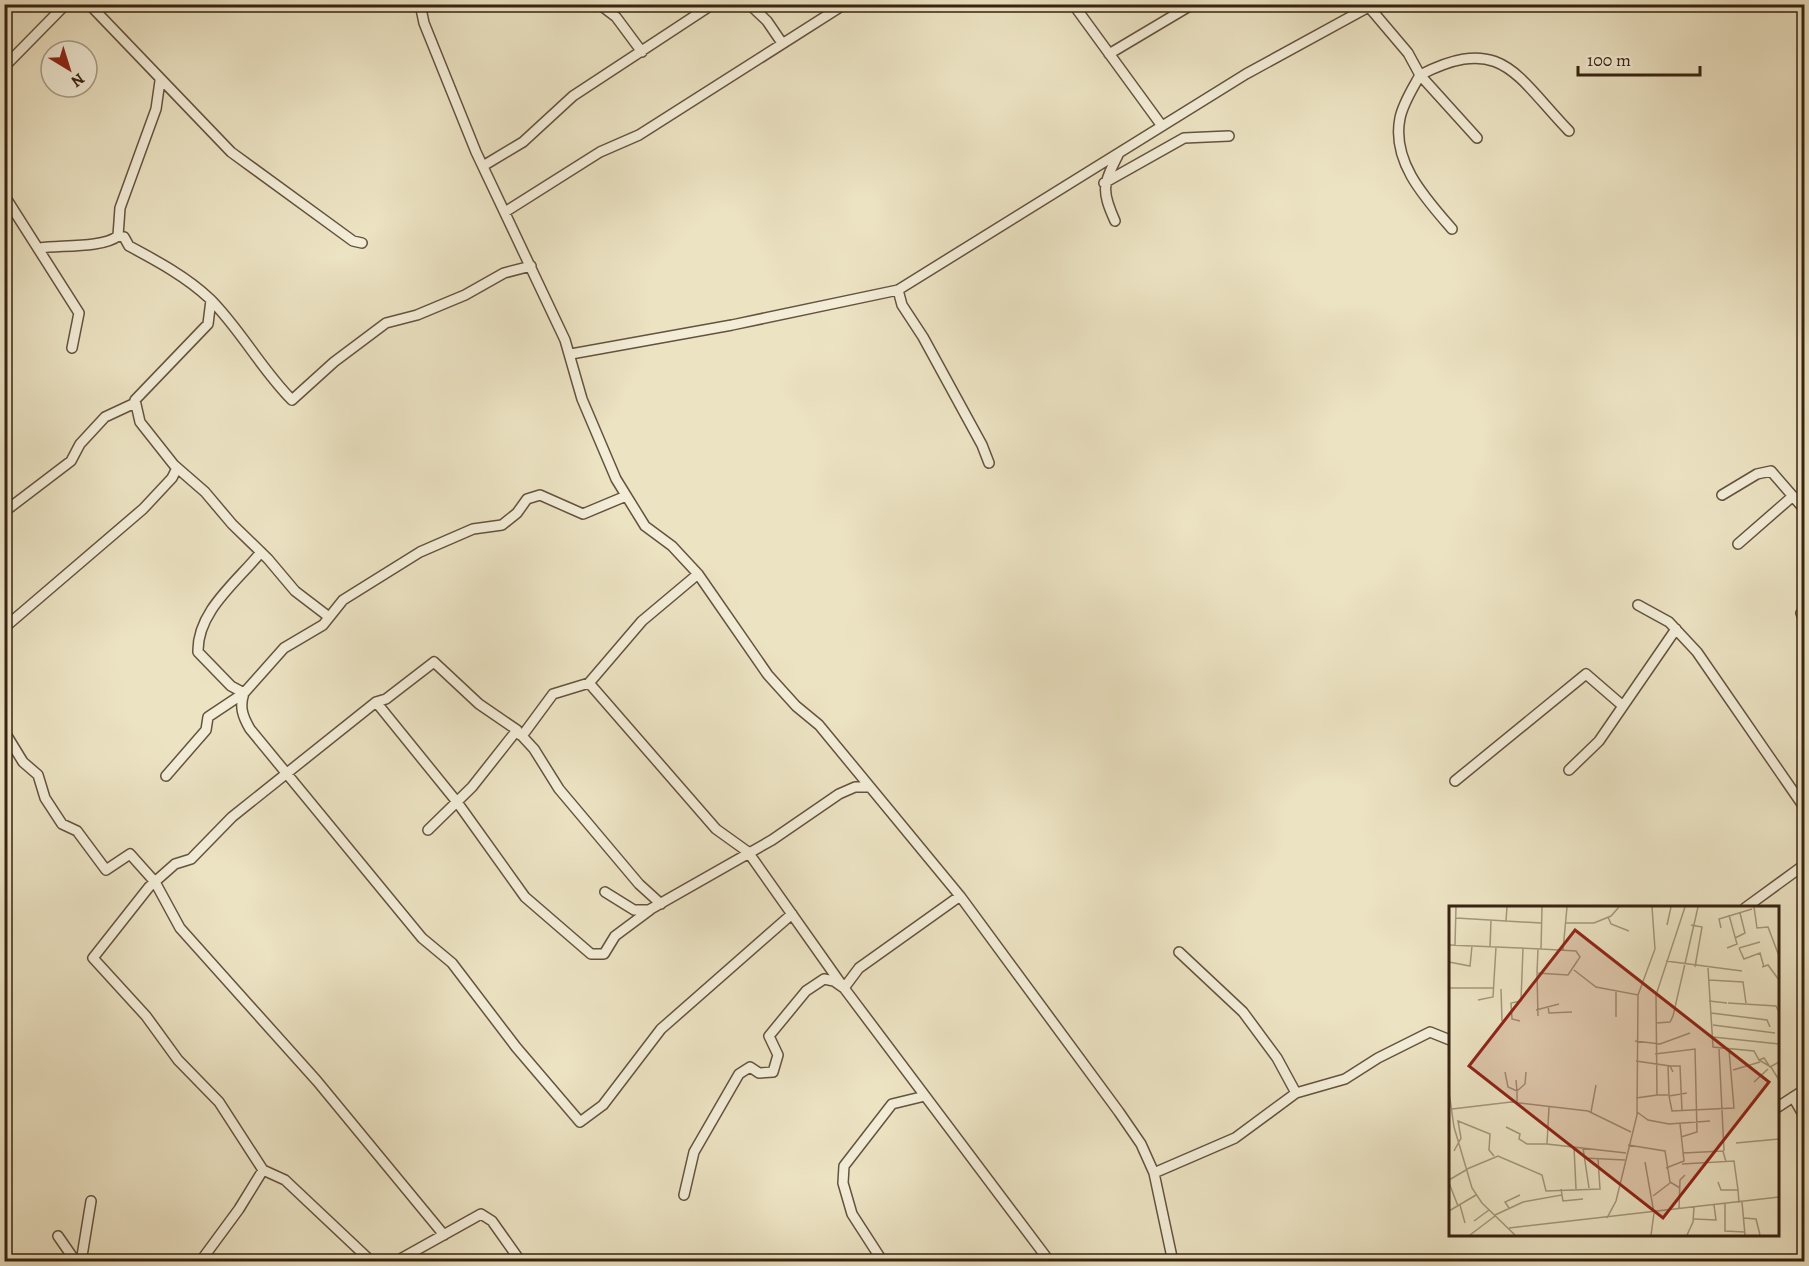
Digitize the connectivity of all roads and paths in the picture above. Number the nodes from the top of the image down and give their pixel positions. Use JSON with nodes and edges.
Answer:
{"nodes":[{"id":1,"x":66,"y":4,"type":"edge"},
{"id":2,"x":88,"y":4,"type":"edge"},
{"id":3,"x":420,"y":4,"type":"edge"},
{"id":4,"x":599,"y":4,"type":"edge"},
{"id":5,"x":713,"y":4,"type":"edge"},
{"id":6,"x":749,"y":4,"type":"edge"},
{"id":7,"x":845,"y":4,"type":"edge"},
{"id":8,"x":1072,"y":4,"type":"edge"},
{"id":9,"x":1193,"y":4,"type":"edge"},
{"id":10,"x":1371,"y":6,"type":"edge"},
{"id":11,"x":832,"y":7,"type":"edge"},
{"id":12,"x":782,"y":43,"type":"junction"},
{"id":13,"x":642,"y":52,"type":"junction"},
{"id":14,"x":1109,"y":54,"type":"junction"},
{"id":15,"x":4,"y":68,"type":"edge"},
{"id":16,"x":1420,"y":75,"type":"junction"},
{"id":17,"x":160,"y":81,"type":"junction"},
{"id":18,"x":1162,"y":126,"type":"junction"},
{"id":19,"x":1569,"y":131,"type":"dead end"},
{"id":20,"x":1229,"y":136,"type":"dead end"},
{"id":21,"x":1477,"y":138,"type":"dead end"},
{"id":22,"x":1119,"y":153,"type":"junction"},
{"id":23,"x":483,"y":166,"type":"junction"},
{"id":24,"x":1104,"y":183,"type":"junction"},
{"id":25,"x":4,"y":195,"type":"edge"},
{"id":26,"x":505,"y":212,"type":"junction"},
{"id":27,"x":1115,"y":221,"type":"dead end"},
{"id":28,"x":1452,"y":229,"type":"dead end"},
{"id":29,"x":118,"y":236,"type":"junction"},
{"id":30,"x":362,"y":243,"type":"dead end"},
{"id":31,"x":40,"y":248,"type":"junction"},
{"id":32,"x":531,"y":266,"type":"junction"},
{"id":33,"x":898,"y":290,"type":"junction"},
{"id":34,"x":211,"y":300,"type":"junction"},
{"id":35,"x":72,"y":348,"type":"dead end"},
{"id":36,"x":571,"y":354,"type":"junction"},
{"id":37,"x":135,"y":403,"type":"junction"},
{"id":38,"x":989,"y":464,"type":"dead end"},
{"id":39,"x":177,"y":468,"type":"junction"},
{"id":40,"x":1722,"y":495,"type":"dead end"},
{"id":41,"x":626,"y":496,"type":"junction"},
{"id":42,"x":1793,"y":496,"type":"junction"},
{"id":43,"x":1804,"y":508,"type":"edge"},
{"id":44,"x":4,"y":512,"type":"edge"},
{"id":45,"x":1737,"y":544,"type":"dead end"},
{"id":46,"x":261,"y":552,"type":"junction"},
{"id":47,"x":698,"y":574,"type":"junction"},
{"id":48,"x":1638,"y":605,"type":"dead end"},
{"id":49,"x":1804,"y":609,"type":"edge"},
{"id":50,"x":329,"y":617,"type":"junction"},
{"id":51,"x":1804,"y":621,"type":"edge"},
{"id":52,"x":4,"y":628,"type":"edge"},
{"id":53,"x":1676,"y":628,"type":"junction"},
{"id":54,"x":588,"y":683,"type":"junction"},
{"id":55,"x":244,"y":693,"type":"junction"},
{"id":56,"x":376,"y":702,"type":"junction"},
{"id":57,"x":1623,"y":706,"type":"junction"},
{"id":58,"x":4,"y":730,"type":"edge"},
{"id":59,"x":519,"y":733,"type":"junction"},
{"id":60,"x":1569,"y":770,"type":"dead end"},
{"id":61,"x":287,"y":772,"type":"junction"},
{"id":62,"x":860,"y":775,"type":"junction"},
{"id":63,"x":166,"y":776,"type":"dead end"},
{"id":64,"x":1455,"y":781,"type":"dead end"},
{"id":65,"x":855,"y":787,"type":"junction"},
{"id":66,"x":870,"y":787,"type":"junction"},
{"id":67,"x":457,"y":802,"type":"junction"},
{"id":68,"x":1804,"y":807,"type":"edge"},
{"id":69,"x":428,"y":830,"type":"dead end"},
{"id":70,"x":748,"y":852,"type":"junction"},
{"id":71,"x":1804,"y":865,"type":"edge"},
{"id":72,"x":155,"y":882,"type":"junction"},
{"id":73,"x":605,"y":892,"type":"dead end"},
{"id":74,"x":960,"y":896,"type":"junction"},
{"id":75,"x":657,"y":905,"type":"junction"},
{"id":76,"x":1747,"y":906,"type":"edge"},
{"id":77,"x":792,"y":914,"type":"junction"},
{"id":78,"x":1179,"y":952,"type":"dead end"},
{"id":79,"x":844,"y":987,"type":"junction"},
{"id":80,"x":1449,"y":1040,"type":"edge"},
{"id":81,"x":1804,"y":1090,"type":"edge"},
{"id":82,"x":1296,"y":1093,"type":"junction"},
{"id":83,"x":925,"y":1096,"type":"junction"},
{"id":84,"x":1792,"y":1098,"type":"junction"},
{"id":85,"x":1779,"y":1106,"type":"edge"},
{"id":86,"x":1804,"y":1116,"type":"edge"},
{"id":87,"x":263,"y":1170,"type":"junction"},
{"id":88,"x":1154,"y":1173,"type":"junction"},
{"id":89,"x":684,"y":1194,"type":"dead end"},
{"id":90,"x":91,"y":1201,"type":"dead end"},
{"id":91,"x":444,"y":1234,"type":"junction"},
{"id":92,"x":58,"y":1236,"type":"dead end"},
{"id":93,"x":76,"y":1262,"type":"edge"},
{"id":94,"x":81,"y":1262,"type":"edge"},
{"id":95,"x":200,"y":1262,"type":"edge"},
{"id":96,"x":372,"y":1262,"type":"edge"},
{"id":97,"x":395,"y":1262,"type":"edge"},
{"id":98,"x":521,"y":1262,"type":"edge"},
{"id":99,"x":883,"y":1262,"type":"edge"},
{"id":100,"x":1050,"y":1262,"type":"edge"},
{"id":101,"x":1173,"y":1262,"type":"edge"}],
"edges":[{"from":1,"to":15,"type":"street"},
{"from":2,"to":17,"type":"street"},
{"from":3,"to":23,"type":"street"},
{"from":4,"to":13,"type":"street"},
{"from":5,"to":13,"type":"street"},
{"from":6,"to":12,"type":"street"},
{"from":7,"to":11,"type":"street"},
{"from":8,"to":14,"type":"street"},
{"from":9,"to":14,"type":"street"},
{"from":10,"to":16,"type":"street"},
{"from":10,"to":18,"type":"street"},
{"from":11,"to":12,"type":"street"},
{"from":12,"to":26,"type":"street"},
{"from":13,"to":23,"type":"street"},
{"from":14,"to":18,"type":"street"},
{"from":16,"to":19,"type":"street"},
{"from":16,"to":21,"type":"street"},
{"from":16,"to":28,"type":"street"},
{"from":17,"to":29,"type":"street"},
{"from":17,"to":30,"type":"street"},
{"from":18,"to":22,"type":"street"},
{"from":20,"to":24,"type":"street"},
{"from":22,"to":24,"type":"street"},
{"from":22,"to":33,"type":"street"},
{"from":23,"to":26,"type":"street"},
{"from":24,"to":27,"type":"street"},
{"from":25,"to":31,"type":"street"},
{"from":26,"to":32,"type":"street"},
{"from":29,"to":31,"type":"street"},
{"from":29,"to":34,"type":"street"},
{"from":31,"to":35,"type":"street"},
{"from":32,"to":34,"type":"street"},
{"from":32,"to":36,"type":"street"},
{"from":33,"to":36,"type":"street"},
{"from":33,"to":38,"type":"street"},
{"from":34,"to":37,"type":"street"},
{"from":36,"to":41,"type":"street"},
{"from":37,"to":39,"type":"street"},
{"from":37,"to":44,"type":"street"},
{"from":39,"to":46,"type":"street"},
{"from":39,"to":52,"type":"street"},
{"from":40,"to":42,"type":"street"},
{"from":41,"to":47,"type":"street"},
{"from":41,"to":50,"type":"street"},
{"from":42,"to":43,"type":"street"},
{"from":42,"to":45,"type":"street"},
{"from":46,"to":50,"type":"street"},
{"from":46,"to":55,"type":"street"},
{"from":47,"to":54,"type":"street"},
{"from":47,"to":62,"type":"street"},
{"from":48,"to":53,"type":"street"},
{"from":49,"to":51,"type":"street"},
{"from":50,"to":55,"type":"street"},
{"from":53,"to":57,"type":"street"},
{"from":53,"to":68,"type":"street"},
{"from":54,"to":59,"type":"street"},
{"from":54,"to":70,"type":"street"},
{"from":55,"to":61,"type":"street"},
{"from":55,"to":63,"type":"street"},
{"from":56,"to":59,"type":"street"},
{"from":56,"to":61,"type":"street"},
{"from":56,"to":67,"type":"street"},
{"from":57,"to":60,"type":"street"},
{"from":57,"to":64,"type":"street"},
{"from":58,"to":72,"type":"street"},
{"from":59,"to":67,"type":"street"},
{"from":59,"to":75,"type":"street"},
{"from":61,"to":72,"type":"street"},
{"from":61,"to":77,"type":"street"},
{"from":62,"to":65,"type":"street"},
{"from":62,"to":66,"type":"street"},
{"from":65,"to":66,"type":"street"},
{"from":65,"to":70,"type":"street"},
{"from":66,"to":74,"type":"street"},
{"from":67,"to":69,"type":"street"},
{"from":67,"to":75,"type":"street"},
{"from":70,"to":75,"type":"street"},
{"from":70,"to":77,"type":"street"},
{"from":71,"to":76,"type":"street"},
{"from":72,"to":87,"type":"street"},
{"from":72,"to":91,"type":"street"},
{"from":73,"to":75,"type":"street"},
{"from":74,"to":79,"type":"street"},
{"from":74,"to":88,"type":"street"},
{"from":77,"to":79,"type":"street"},
{"from":78,"to":82,"type":"street"},
{"from":79,"to":83,"type":"street"},
{"from":79,"to":89,"type":"street"},
{"from":80,"to":82,"type":"street"},
{"from":81,"to":84,"type":"street"},
{"from":82,"to":88,"type":"street"},
{"from":83,"to":99,"type":"street"},
{"from":83,"to":100,"type":"street"},
{"from":84,"to":85,"type":"street"},
{"from":84,"to":86,"type":"street"},
{"from":87,"to":95,"type":"street"},
{"from":87,"to":96,"type":"street"},
{"from":88,"to":101,"type":"street"},
{"from":90,"to":94,"type":"street"},
{"from":91,"to":97,"type":"street"},
{"from":91,"to":98,"type":"street"},
{"from":92,"to":93,"type":"street"}]}
